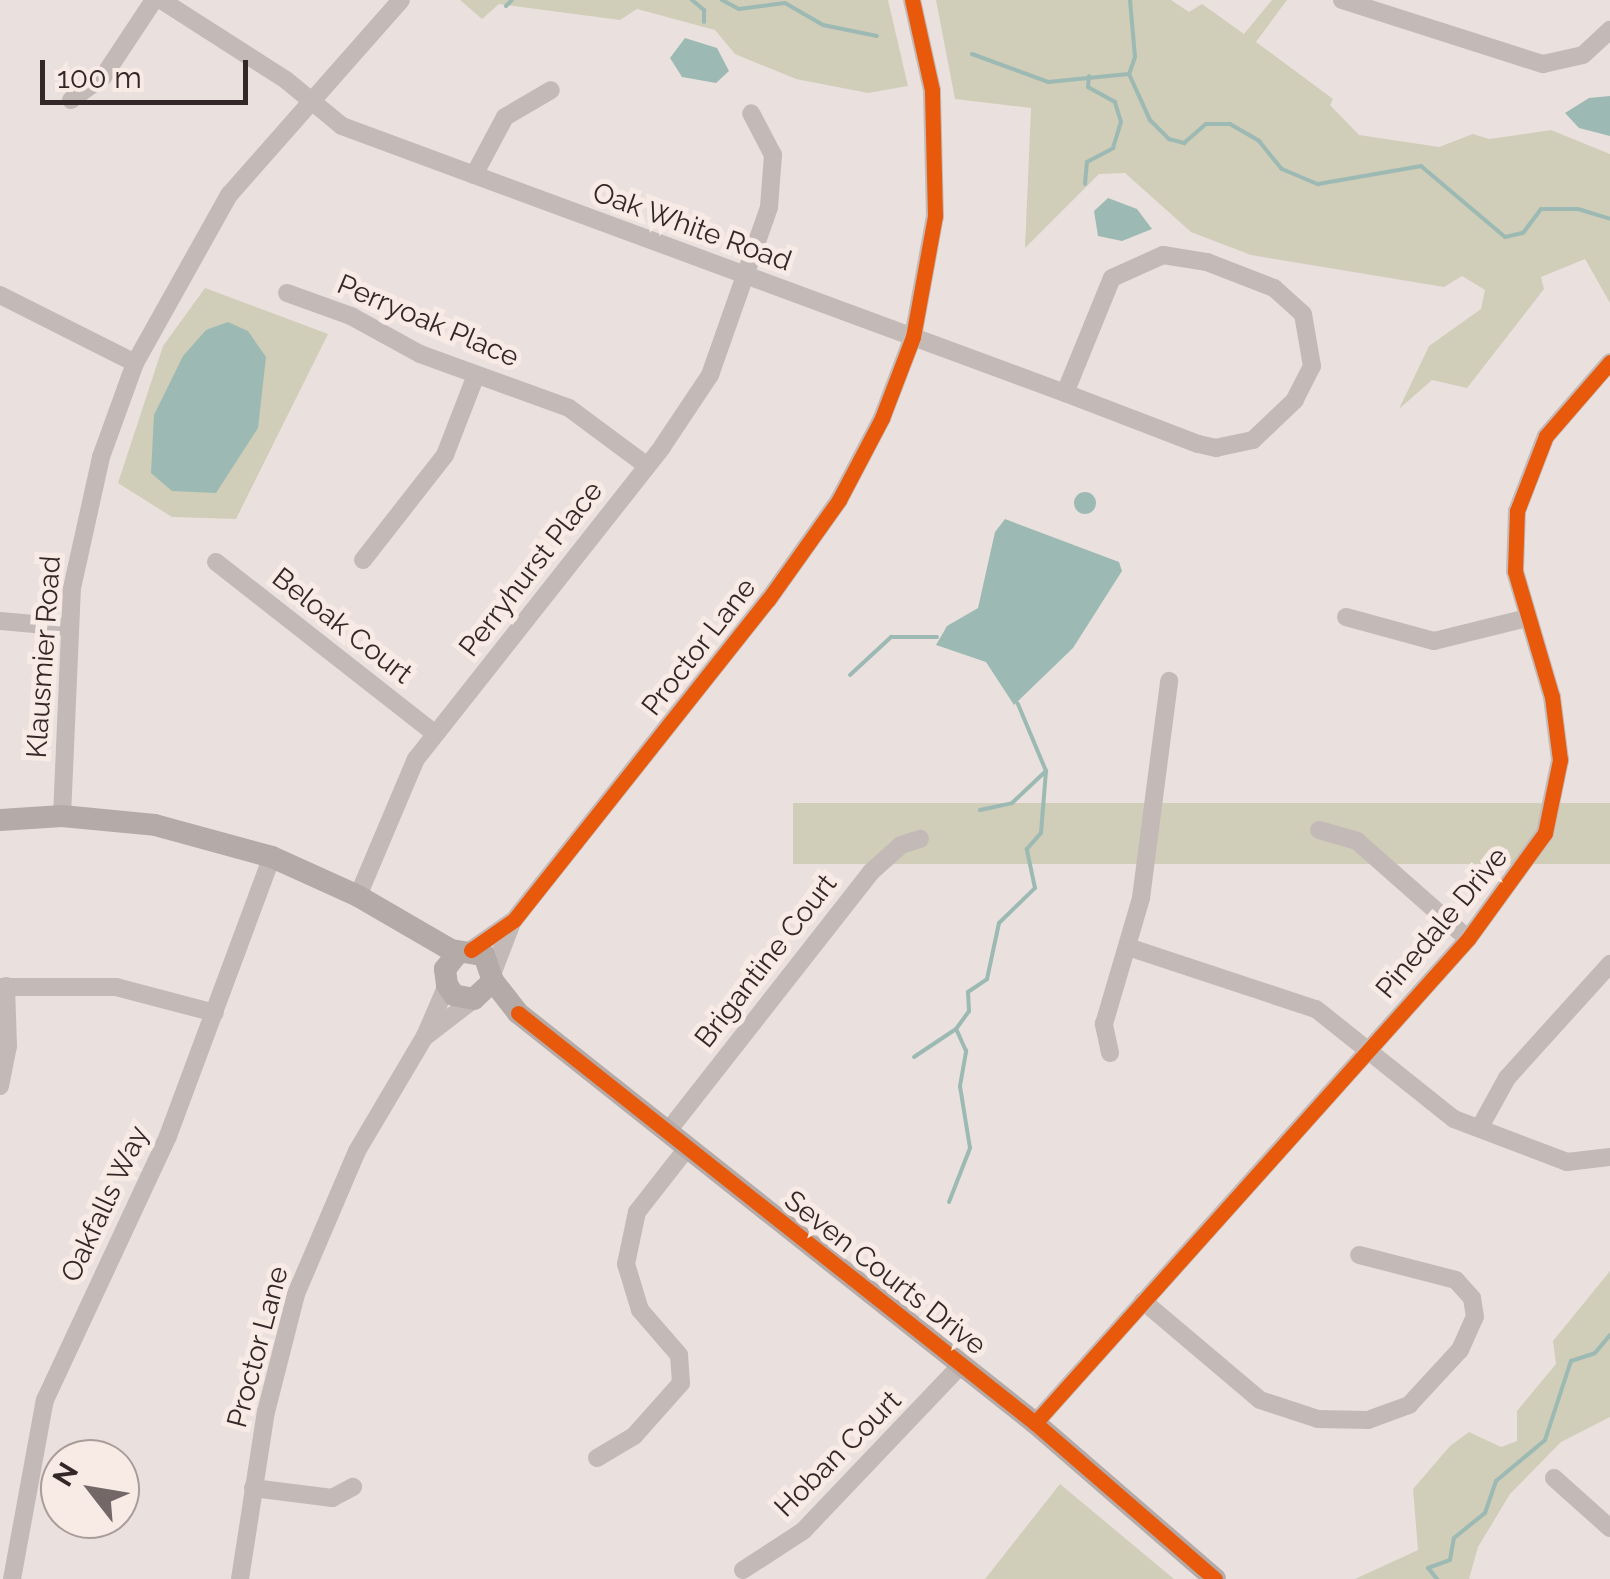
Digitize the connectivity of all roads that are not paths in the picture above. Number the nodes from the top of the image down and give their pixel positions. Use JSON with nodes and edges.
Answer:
{"nodes":[{"id":1,"x":158,"y":0,"type":"edge"},
{"id":2,"x":401,"y":0,"type":"edge"},
{"id":3,"x":912,"y":0,"type":"edge"},
{"id":4,"x":1342,"y":0,"type":"edge"},
{"id":5,"x":1610,"y":30,"type":"edge"},
{"id":6,"x":550,"y":90,"type":"dead end"},
{"id":7,"x":71,"y":100,"type":"dead end"},
{"id":8,"x":308,"y":100,"type":"junction"},
{"id":9,"x":752,"y":113,"type":"dead end"},
{"id":10,"x":474,"y":176,"type":"junction"},
{"id":11,"x":747,"y":276,"type":"junction"},
{"id":12,"x":287,"y":292,"type":"dead end"},
{"id":13,"x":0,"y":295,"type":"edge"},
{"id":14,"x":912,"y":337,"type":"junction"},
{"id":15,"x":1610,"y":362,"type":"edge"},
{"id":16,"x":135,"y":363,"type":"junction"},
{"id":17,"x":476,"y":375,"type":"junction"},
{"id":18,"x":1065,"y":393,"type":"junction"},
{"id":19,"x":648,"y":466,"type":"junction"},
{"id":20,"x":363,"y":560,"type":"dead end"},
{"id":21,"x":216,"y":562,"type":"dead end"},
{"id":22,"x":1346,"y":617,"type":"dead end"},
{"id":23,"x":1527,"y":618,"type":"junction"},
{"id":24,"x":0,"y":621,"type":"edge"},
{"id":25,"x":68,"y":627,"type":"junction"},
{"id":26,"x":1169,"y":682,"type":"dead end"},
{"id":27,"x":435,"y":734,"type":"junction"},
{"id":28,"x":62,"y":816,"type":"junction"},
{"id":29,"x":0,"y":820,"type":"edge"},
{"id":30,"x":1319,"y":830,"type":"dead end"},
{"id":31,"x":920,"y":840,"type":"dead end"},
{"id":32,"x":272,"y":857,"type":"junction"},
{"id":33,"x":358,"y":896,"type":"junction"},
{"id":34,"x":514,"y":920,"type":"junction"},
{"id":35,"x":1468,"y":939,"type":"junction"},
{"id":36,"x":1128,"y":948,"type":"junction"},
{"id":37,"x":456,"y":964,"type":"junction"},
{"id":38,"x":1610,"y":964,"type":"edge"},
{"id":39,"x":3,"y":986,"type":"edge"},
{"id":40,"x":485,"y":987,"type":"junction"},
{"id":41,"x":214,"y":1013,"type":"junction"},
{"id":42,"x":425,"y":1036,"type":"junction"},
{"id":43,"x":1366,"y":1050,"type":"junction"},
{"id":44,"x":1110,"y":1053,"type":"dead end"},
{"id":45,"x":0,"y":1086,"type":"edge"},
{"id":46,"x":1480,"y":1127,"type":"junction"},
{"id":47,"x":668,"y":1132,"type":"junction"},
{"id":48,"x":687,"y":1148,"type":"junction"},
{"id":49,"x":1610,"y":1157,"type":"edge"},
{"id":50,"x":1360,"y":1255,"type":"dead end"},
{"id":51,"x":1143,"y":1301,"type":"junction"},
{"id":52,"x":961,"y":1365,"type":"junction"},
{"id":53,"x":1036,"y":1423,"type":"junction"},
{"id":54,"x":596,"y":1458,"type":"dead end"},
{"id":55,"x":1554,"y":1478,"type":"dead end"},
{"id":56,"x":253,"y":1488,"type":"junction"},
{"id":57,"x":353,"y":1488,"type":"dead end"},
{"id":58,"x":1610,"y":1528,"type":"edge"},
{"id":59,"x":743,"y":1570,"type":"dead end"},
{"id":60,"x":12,"y":1579,"type":"edge"},
{"id":61,"x":240,"y":1579,"type":"edge"},
{"id":62,"x":1215,"y":1579,"type":"edge"}],
"edges":[{"from":1,"to":7,"type":"street"},
{"from":1,"to":8,"type":"street","name":"Oak White Road"},
{"from":2,"to":8,"type":"street","name":"Klausmier Road"},
{"from":3,"to":14,"type":"street","name":"Proctor Lane"},
{"from":4,"to":5,"type":"street"},
{"from":6,"to":10,"type":"street"},
{"from":8,"to":10,"type":"street","name":"Oak White Road"},
{"from":8,"to":16,"type":"street","name":"Klausmier Road"},
{"from":9,"to":11,"type":"street","name":"Perryhurst Place"},
{"from":10,"to":11,"type":"street","name":"Oak White Road"},
{"from":11,"to":14,"type":"street","name":"Oak White Road"},
{"from":11,"to":19,"type":"street","name":"Perryhurst Place"},
{"from":12,"to":17,"type":"street","name":"Perryoak Place"},
{"from":13,"to":16,"type":"street"},
{"from":14,"to":18,"type":"street","name":"Oak White Road"},
{"from":14,"to":34,"type":"street","name":"Proctor Lane"},
{"from":15,"to":23,"type":"street","name":"Pinedale Drive"},
{"from":16,"to":25,"type":"street","name":"Klausmier Road"},
{"from":17,"to":19,"type":"street","name":"Perryoak Place"},
{"from":17,"to":20,"type":"street"},
{"from":18,"to":18,"type":"street","name":"Oak White Road"},
{"from":19,"to":27,"type":"street","name":"Perryhurst Place"},
{"from":21,"to":27,"type":"street","name":"Beloak Court"},
{"from":22,"to":23,"type":"street"},
{"from":23,"to":35,"type":"street","name":"Pinedale Drive"},
{"from":24,"to":25,"type":"street"},
{"from":25,"to":28,"type":"street","name":"Klausmier Road"},
{"from":26,"to":36,"type":"street"},
{"from":27,"to":33,"type":"street","name":"Perryhurst Place"},
{"from":28,"to":29,"type":"street"},
{"from":28,"to":32,"type":"street"},
{"from":30,"to":35,"type":"street"},
{"from":31,"to":47,"type":"street","name":"Brigantine Court"},
{"from":32,"to":33,"type":"street"},
{"from":32,"to":41,"type":"street","name":"Oakfalls Way"},
{"from":33,"to":37,"type":"street"},
{"from":34,"to":37,"type":"street","name":"Proctor Lane"},
{"from":34,"to":40,"type":"street","name":"Proctor Lane"},
{"from":35,"to":43,"type":"street","name":"Pinedale Drive"},
{"from":36,"to":43,"type":"street"},
{"from":36,"to":44,"type":"street"},
{"from":37,"to":40,"type":"street","name":"Seven Courts Drive"},
{"from":37,"to":40,"type":"street"},
{"from":37,"to":42,"type":"street","name":"Proctor Lane"},
{"from":38,"to":46,"type":"street"},
{"from":39,"to":41,"type":"street"},
{"from":39,"to":45,"type":"street"},
{"from":40,"to":42,"type":"street","name":"Proctor Lane"},
{"from":40,"to":47,"type":"street","name":"Seven Courts Drive"},
{"from":41,"to":60,"type":"street","name":"Oakfalls Way"},
{"from":42,"to":56,"type":"street","name":"Proctor Lane"},
{"from":43,"to":46,"type":"street"},
{"from":43,"to":51,"type":"street","name":"Pinedale Drive"},
{"from":46,"to":49,"type":"street"},
{"from":47,"to":48,"type":"street","name":"Seven Courts Drive"},
{"from":48,"to":52,"type":"street","name":"Seven Courts Drive"},
{"from":48,"to":54,"type":"street"},
{"from":50,"to":51,"type":"street"},
{"from":51,"to":53,"type":"street","name":"Pinedale Drive"},
{"from":52,"to":53,"type":"street","name":"Seven Courts Drive"},
{"from":52,"to":59,"type":"street","name":"Hoban Court"},
{"from":53,"to":62,"type":"street","name":"Seven Courts Drive"},
{"from":55,"to":58,"type":"street"},
{"from":56,"to":57,"type":"street"},
{"from":56,"to":61,"type":"street","name":"Proctor Lane"}]}
